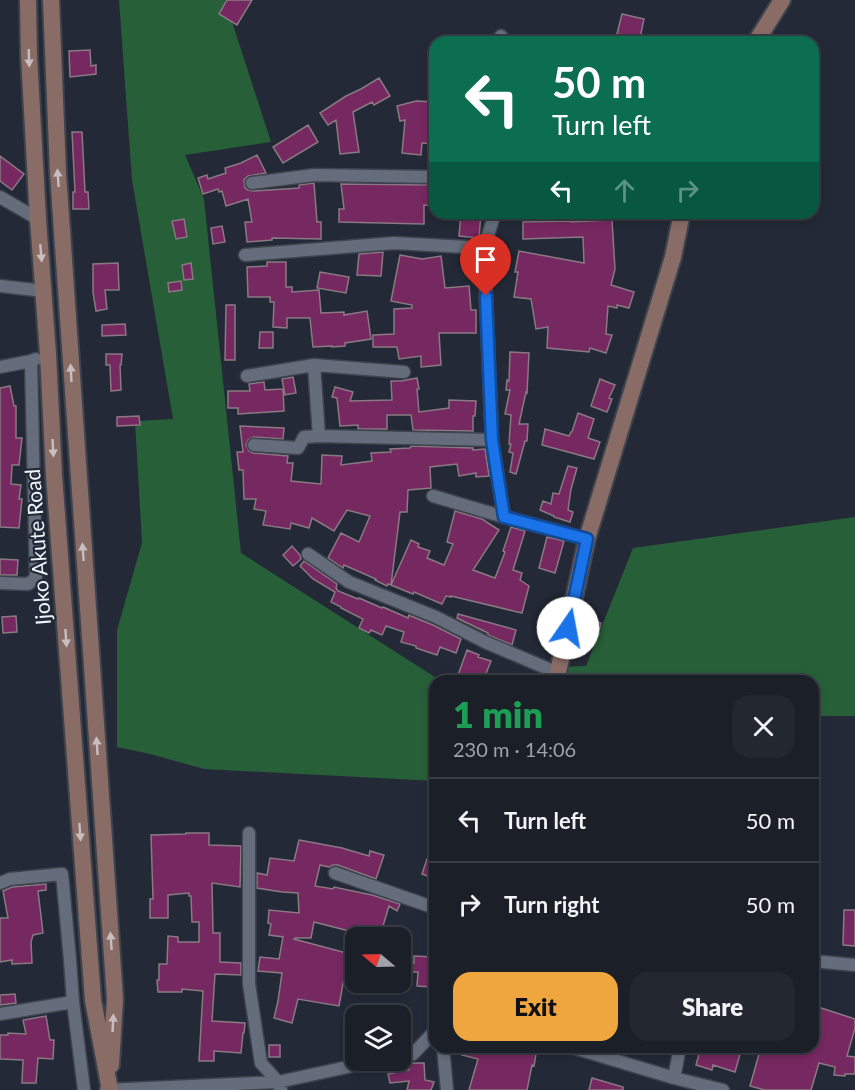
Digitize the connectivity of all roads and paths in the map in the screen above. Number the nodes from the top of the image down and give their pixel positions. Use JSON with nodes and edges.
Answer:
{"nodes":[{"id":1,"x":28,"y":0,"type":"edge"},
{"id":2,"x":51,"y":0,"type":"edge"},
{"id":3,"x":782,"y":0,"type":"edge"},
{"id":4,"x":760,"y":36,"type":"edge"},
{"id":5,"x":429,"y":177,"type":"edge"},
{"id":6,"x":252,"y":183,"type":"dead end"},
{"id":7,"x":0,"y":197,"type":"edge"},
{"id":8,"x":38,"y":219,"type":"junction"},
{"id":9,"x":493,"y":219,"type":"edge"},
{"id":10,"x":681,"y":219,"type":"edge"},
{"id":11,"x":484,"y":248,"type":"junction"},
{"id":12,"x":245,"y":255,"type":"dead end"},
{"id":13,"x":0,"y":286,"type":"edge"},
{"id":14,"x":44,"y":291,"type":"junction"},
{"id":15,"x":48,"y":354,"type":"junction"},
{"id":16,"x":31,"y":361,"type":"junction"},
{"id":17,"x":314,"y":366,"type":"junction"},
{"id":18,"x":0,"y":367,"type":"edge"},
{"id":19,"x":404,"y":372,"type":"dead end"},
{"id":20,"x":247,"y":376,"type":"dead end"},
{"id":21,"x":319,"y":436,"type":"junction"},
{"id":22,"x":492,"y":440,"type":"junction"},
{"id":23,"x":254,"y":445,"type":"dead end"},
{"id":24,"x":433,"y":496,"type":"dead end"},
{"id":25,"x":504,"y":517,"type":"junction"},
{"id":26,"x":587,"y":539,"type":"junction"},
{"id":27,"x":308,"y":554,"type":"dead end"},
{"id":28,"x":0,"y":583,"type":"edge"},
{"id":29,"x":553,"y":675,"type":"edge"},
{"id":30,"x":557,"y":675,"type":"edge"},
{"id":31,"x":249,"y":833,"type":"dead end"},
{"id":32,"x":335,"y":873,"type":"dead end"},
{"id":33,"x":0,"y":883,"type":"edge"},
{"id":34,"x":429,"y":906,"type":"edge"},
{"id":35,"x":819,"y":962,"type":"edge"},
{"id":36,"x":855,"y":965,"type":"edge"},
{"id":37,"x":73,"y":1002,"type":"junction"},
{"id":38,"x":0,"y":1014,"type":"edge"},
{"id":39,"x":429,"y":1037,"type":"edge"},
{"id":40,"x":444,"y":1053,"type":"edge"},
{"id":41,"x":591,"y":1053,"type":"edge"},
{"id":42,"x":679,"y":1053,"type":"edge"},
{"id":43,"x":411,"y":1054,"type":"edge"},
{"id":44,"x":345,"y":1069,"type":"edge"},
{"id":45,"x":674,"y":1078,"type":"junction"},
{"id":46,"x":280,"y":1086,"type":"edge"},
{"id":47,"x":84,"y":1090,"type":"edge"},
{"id":48,"x":108,"y":1090,"type":"edge"},
{"id":49,"x":447,"y":1090,"type":"edge"},
{"id":50,"x":723,"y":1090,"type":"edge"}],
"edges":[{"from":1,"to":8,"type":"main road","name":"Ijoko Akute Road","one_way":true},
{"from":48,"to":2,"type":"main road","one_way":true},
{"from":3,"to":4,"type":"main road"},
{"from":5,"to":6,"type":"street"},
{"from":7,"to":8,"type":"street"},
{"from":8,"to":14,"type":"main road","name":"Ijoko Akute Road","one_way":true},
{"from":9,"to":11,"type":"street"},
{"from":10,"to":26,"type":"main road"},
{"from":11,"to":12,"type":"street"},
{"from":11,"to":22,"type":"street"},
{"from":13,"to":14,"type":"street"},
{"from":14,"to":15,"type":"main road","name":"Ijoko Akute Road"},
{"from":15,"to":16,"type":"street"},
{"from":15,"to":48,"type":"main road","name":"Ijoko Akute Road","one_way":true},
{"from":16,"to":18,"type":"street"},
{"from":16,"to":28,"type":"street"},
{"from":17,"to":19,"type":"street"},
{"from":17,"to":20,"type":"street"},
{"from":17,"to":21,"type":"street"},
{"from":21,"to":22,"type":"street"},
{"from":21,"to":23,"type":"street"},
{"from":22,"to":25,"type":"street"},
{"from":24,"to":25,"type":"street"},
{"from":25,"to":26,"type":"street"},
{"from":26,"to":30,"type":"main road"},
{"from":27,"to":29,"type":"street"},
{"from":31,"to":46,"type":"street"},
{"from":32,"to":34,"type":"street"},
{"from":33,"to":37,"type":"street"},
{"from":35,"to":36,"type":"street"},
{"from":37,"to":38,"type":"street"},
{"from":37,"to":47,"type":"street"},
{"from":39,"to":43,"type":"street"},
{"from":40,"to":49,"type":"street"},
{"from":41,"to":45,"type":"street"},
{"from":42,"to":45,"type":"street"},
{"from":44,"to":46,"type":"street"},
{"from":45,"to":50,"type":"street"},
{"from":46,"to":48,"type":"street"}]}
